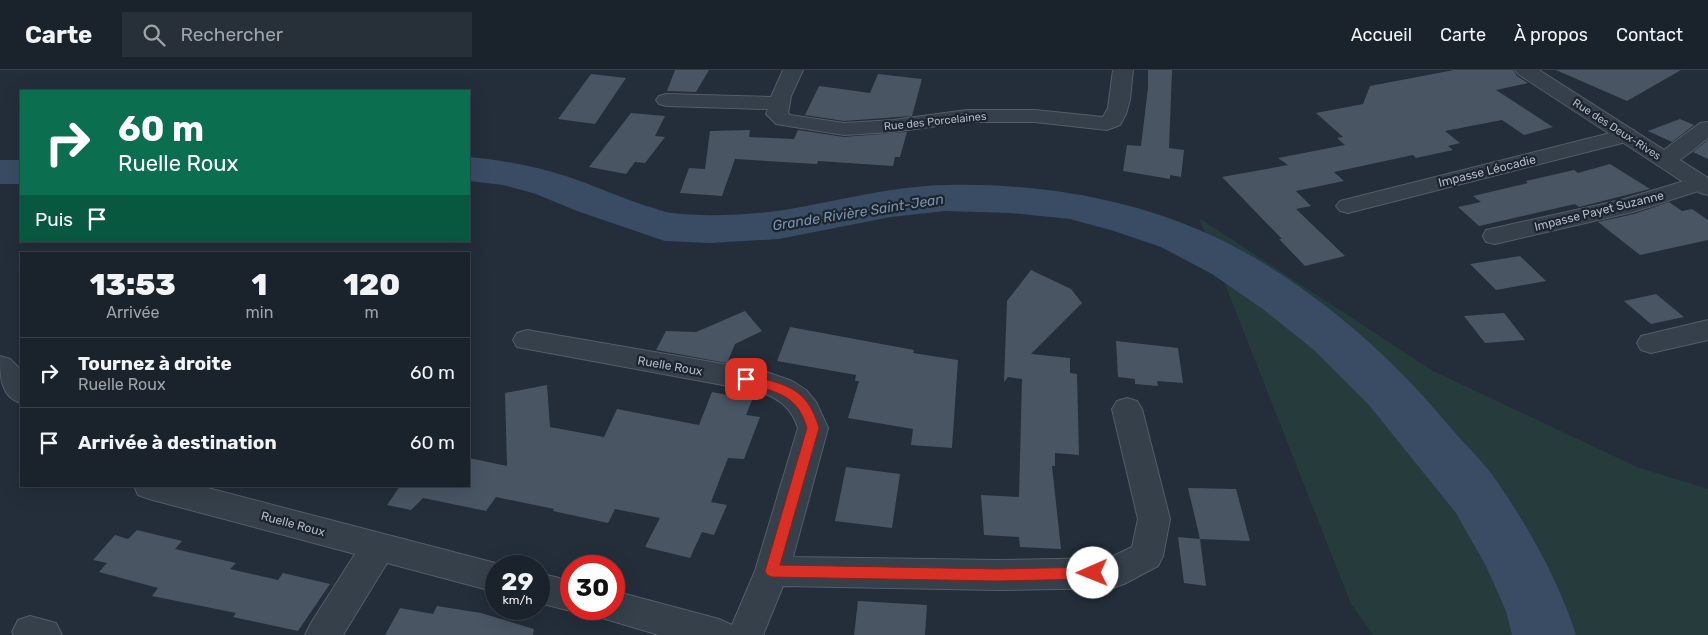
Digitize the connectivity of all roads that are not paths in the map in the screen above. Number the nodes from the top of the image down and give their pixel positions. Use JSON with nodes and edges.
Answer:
{"nodes":[{"id":1,"x":793,"y":70,"type":"edge"},
{"id":2,"x":1123,"y":70,"type":"edge"},
{"id":3,"x":1525,"y":70,"type":"edge"},
{"id":4,"x":666,"y":100,"type":"dead end"},
{"id":5,"x":779,"y":103,"type":"junction"},
{"id":6,"x":1708,"y":128,"type":"edge"},
{"id":7,"x":1626,"y":135,"type":"junction"},
{"id":8,"x":1665,"y":160,"type":"junction"},
{"id":9,"x":1704,"y":186,"type":"edge"},
{"id":10,"x":1348,"y":206,"type":"dead end"},
{"id":11,"x":1495,"y":236,"type":"dead end"},
{"id":12,"x":1708,"y":330,"type":"edge"},
{"id":13,"x":527,"y":340,"type":"dead end"},
{"id":14,"x":1651,"y":343,"type":"dead end"},
{"id":15,"x":0,"y":366,"type":"edge"},
{"id":16,"x":20,"y":390,"type":"edge"},
{"id":17,"x":1127,"y":409,"type":"dead end"},
{"id":18,"x":153,"y":487,"type":"edge"},
{"id":19,"x":379,"y":546,"type":"junction"},
{"id":20,"x":772,"y":571,"type":"junction"},
{"id":21,"x":485,"y":574,"type":"edge"},
{"id":22,"x":625,"y":610,"type":"edge"},
{"id":23,"x":323,"y":635,"type":"edge"},
{"id":24,"x":719,"y":635,"type":"edge"},
{"id":25,"x":745,"y":635,"type":"edge"}],
"edges":[{"from":1,"to":5,"type":"street"},
{"from":2,"to":5,"type":"street","name":"Rue des Porcelaines"},
{"from":3,"to":7,"type":"street","name":"Rue des Deux-Rives"},
{"from":4,"to":5,"type":"street"},
{"from":6,"to":8,"type":"street"},
{"from":7,"to":8,"type":"street","name":"Rue des Deux-Rives"},
{"from":7,"to":10,"type":"street","name":"Impasse Léocadie"},
{"from":8,"to":9,"type":"street","name":"Rue des Deux-Rives"},
{"from":9,"to":11,"type":"street","name":"Impasse Payet Suzanne"},
{"from":12,"to":14,"type":"street"},
{"from":13,"to":20,"type":"street","name":"Ruelle Roux"},
{"from":15,"to":16,"type":"street"},
{"from":17,"to":20,"type":"street"},
{"from":18,"to":19,"type":"street","name":"Ruelle Roux"},
{"from":19,"to":21,"type":"street","name":"Ruelle Roux"},
{"from":19,"to":23,"type":"street"},
{"from":20,"to":25,"type":"street","name":"Ruelle Roux"},
{"from":22,"to":24,"type":"street"}]}
